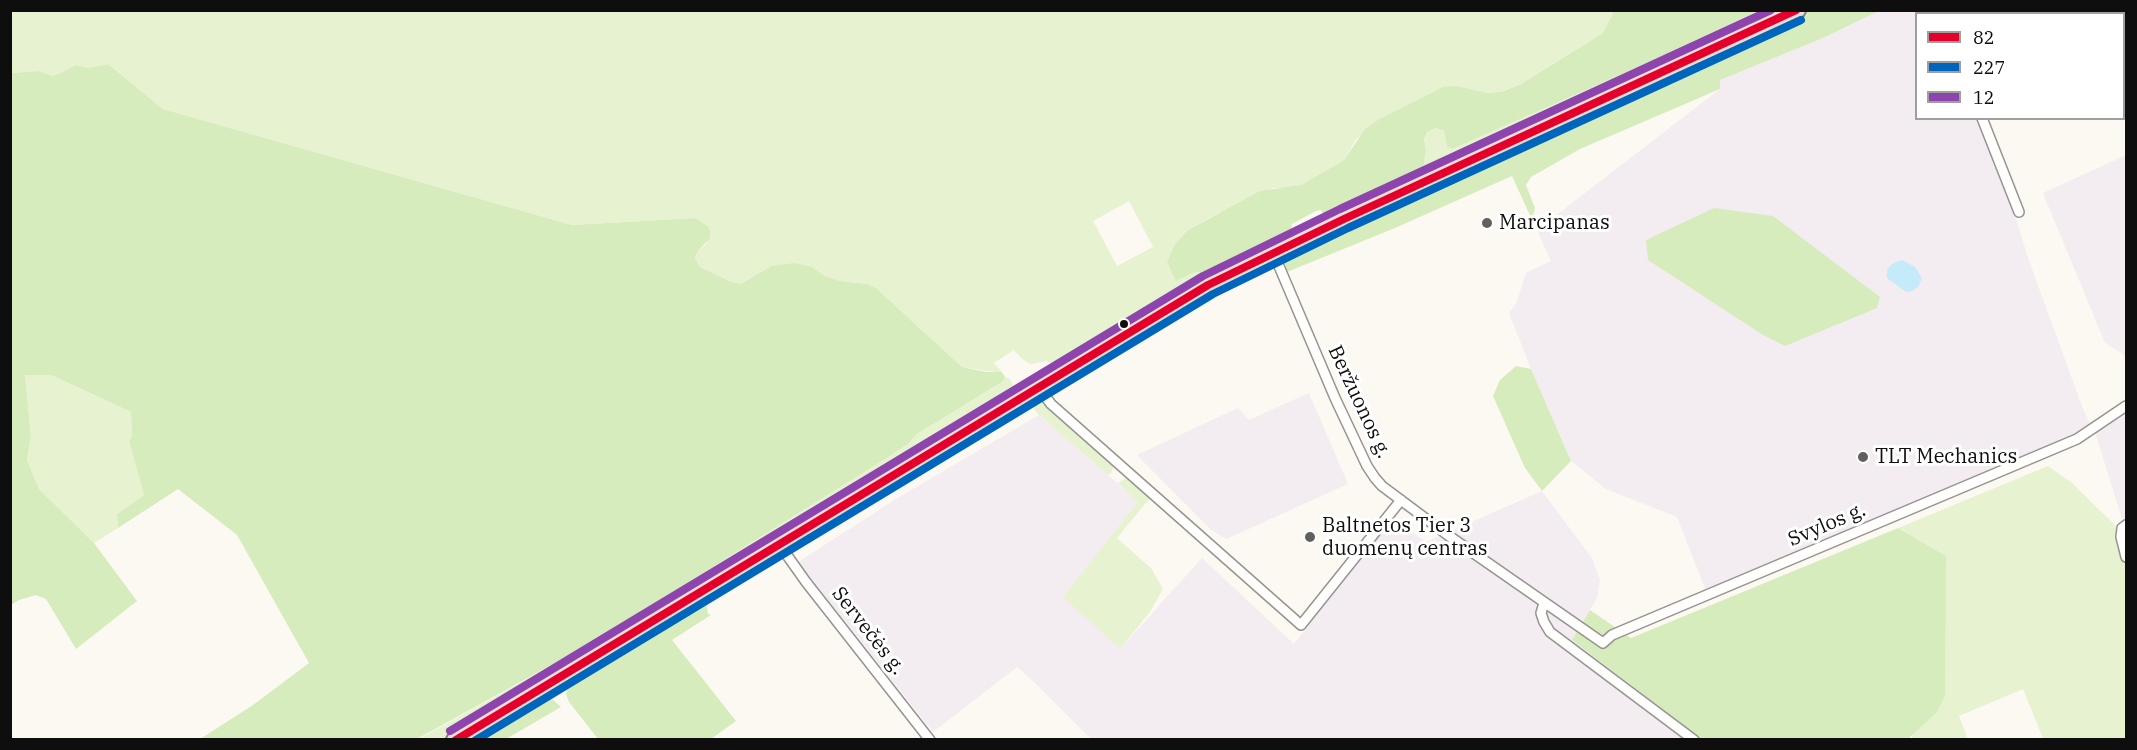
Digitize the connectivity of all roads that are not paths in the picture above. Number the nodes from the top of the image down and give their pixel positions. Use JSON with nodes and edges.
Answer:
{"nodes":[{"id":1,"x":1797,"y":10,"type":"edge"},
{"id":2,"x":1983,"y":120,"type":"edge"},
{"id":3,"x":2019,"y":212,"type":"dead end"},
{"id":4,"x":1273,"y":252,"type":"junction"},
{"id":5,"x":1038,"y":387,"type":"junction"},
{"id":6,"x":2127,"y":406,"type":"edge"},
{"id":7,"x":1401,"y":500,"type":"junction"},
{"id":8,"x":2127,"y":525,"type":"edge"},
{"id":9,"x":779,"y":544,"type":"junction"},
{"id":10,"x":2127,"y":557,"type":"edge"},
{"id":11,"x":1544,"y":603,"type":"junction"},
{"id":12,"x":455,"y":740,"type":"edge"},
{"id":13,"x":930,"y":740,"type":"edge"},
{"id":14,"x":1694,"y":740,"type":"edge"}],
"edges":[{"from":1,"to":4,"type":"highway"},
{"from":2,"to":3,"type":"street"},
{"from":4,"to":5,"type":"highway"},
{"from":4,"to":7,"type":"street","name":"Beržuonos g."},
{"from":5,"to":7,"type":"street"},
{"from":5,"to":9,"type":"highway"},
{"from":6,"to":11,"type":"street","name":"Svylos g."},
{"from":7,"to":11,"type":"street","name":"Beržuonos g."},
{"from":8,"to":10,"type":"street"},
{"from":9,"to":12,"type":"highway"},
{"from":9,"to":13,"type":"street","name":"Servečės g."},
{"from":11,"to":14,"type":"street"}]}
